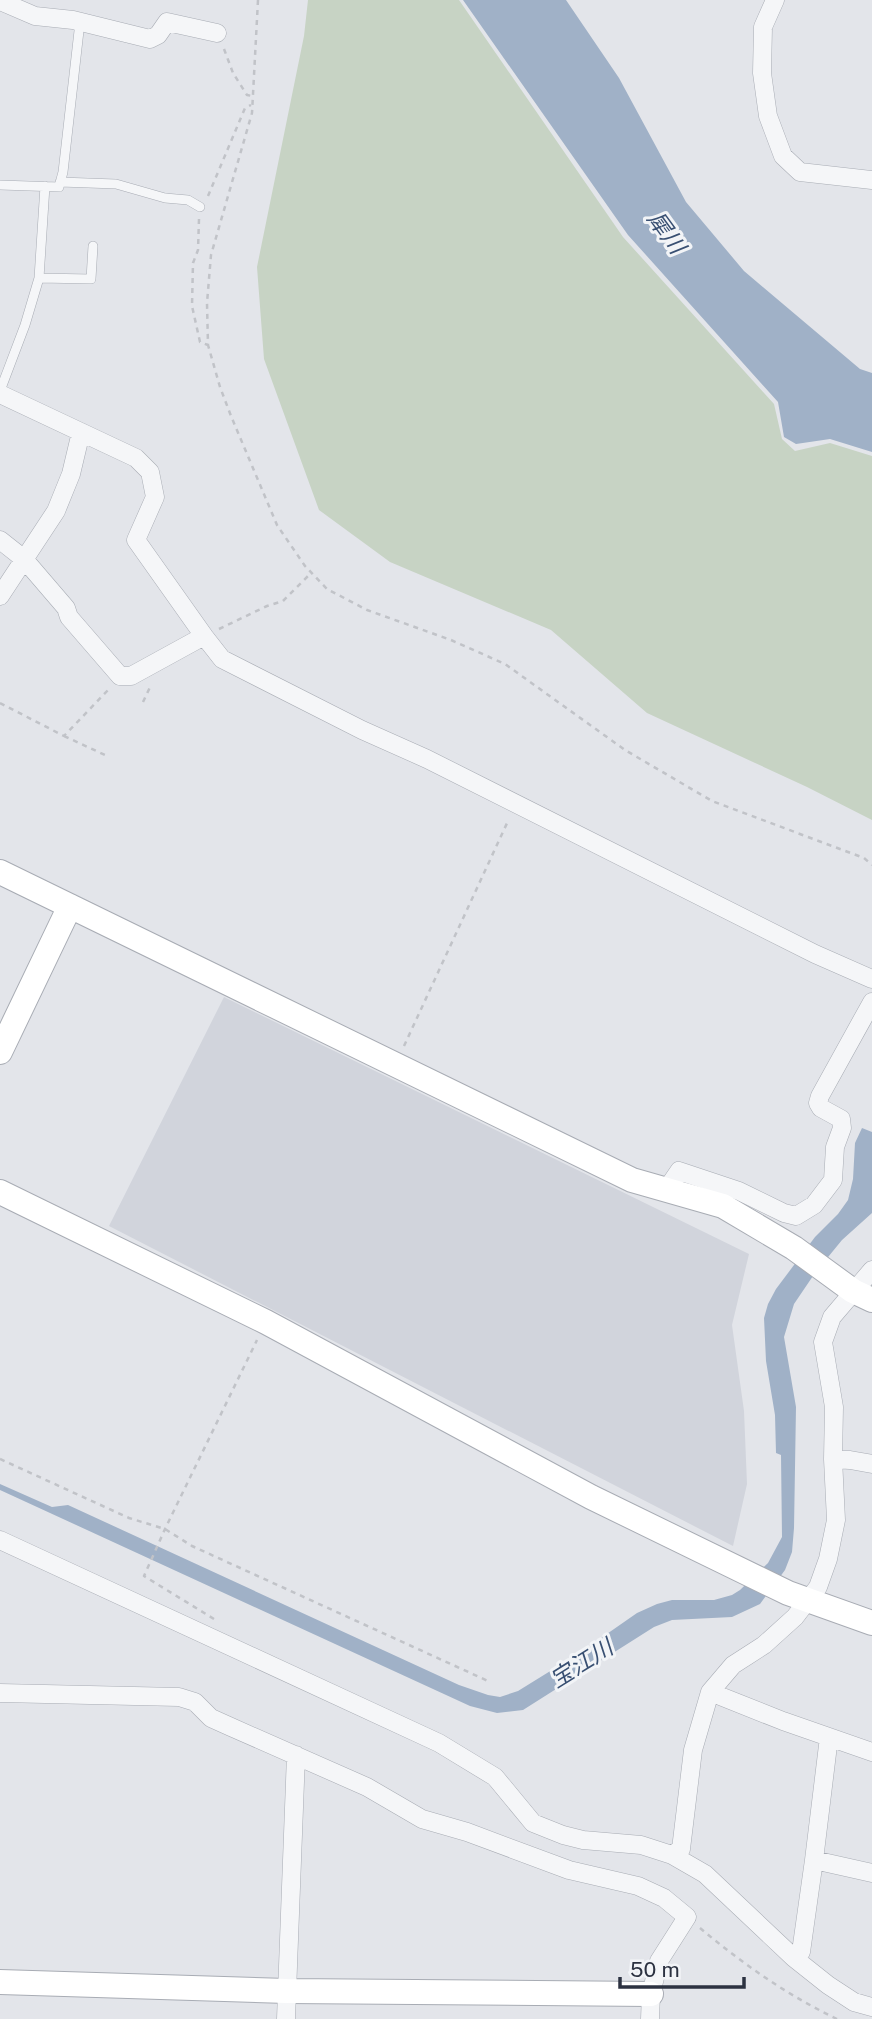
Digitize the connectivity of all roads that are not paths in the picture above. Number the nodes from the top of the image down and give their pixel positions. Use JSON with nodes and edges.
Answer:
{"nodes":[{"id":1,"x":775,"y":0,"type":"edge"},
{"id":2,"x":0,"y":1,"type":"edge"},
{"id":3,"x":80,"y":22,"type":"junction"},
{"id":4,"x":218,"y":33,"type":"road end"},
{"id":5,"x":872,"y":180,"type":"edge"},
{"id":6,"x":60,"y":182,"type":"junction"},
{"id":7,"x":0,"y":185,"type":"edge"},
{"id":8,"x":45,"y":186,"type":"junction"},
{"id":9,"x":200,"y":207,"type":"road end"},
{"id":10,"x":93,"y":246,"type":"dead end"},
{"id":11,"x":39,"y":278,"type":"junction"},
{"id":12,"x":0,"y":393,"type":"edge"},
{"id":13,"x":81,"y":432,"type":"junction"},
{"id":14,"x":0,"y":540,"type":"edge"},
{"id":15,"x":24,"y":559,"type":"junction"},
{"id":16,"x":0,"y":596,"type":"edge"},
{"id":17,"x":204,"y":636,"type":"junction"},
{"id":18,"x":0,"y":872,"type":"edge"},
{"id":19,"x":70,"y":906,"type":"junction"},
{"id":20,"x":872,"y":979,"type":"edge"},
{"id":21,"x":872,"y":1002,"type":"edge"},
{"id":22,"x":0,"y":1052,"type":"edge"},
{"id":23,"x":666,"y":1190,"type":"junction"},
{"id":24,"x":0,"y":1192,"type":"edge"},
{"id":25,"x":872,"y":1270,"type":"edge"},
{"id":26,"x":856,"y":1291,"type":"edge"},
{"id":27,"x":833,"y":1459,"type":"junction"},
{"id":28,"x":872,"y":1464,"type":"edge"},
{"id":29,"x":0,"y":1540,"type":"edge"},
{"id":30,"x":798,"y":1596,"type":"junction"},
{"id":31,"x":872,"y":1623,"type":"edge"},
{"id":32,"x":710,"y":1692,"type":"junction"},
{"id":33,"x":0,"y":1693,"type":"edge"},
{"id":34,"x":829,"y":1737,"type":"junction"},
{"id":35,"x":872,"y":1752,"type":"edge"},
{"id":36,"x":296,"y":1755,"type":"junction"},
{"id":37,"x":672,"y":1855,"type":"junction"},
{"id":38,"x":814,"y":1860,"type":"junction"},
{"id":39,"x":872,"y":1873,"type":"edge"},
{"id":40,"x":794,"y":1958,"type":"junction"},
{"id":41,"x":0,"y":1982,"type":"edge"},
{"id":42,"x":287,"y":1991,"type":"junction"},
{"id":43,"x":652,"y":1994,"type":"junction"},
{"id":44,"x":872,"y":2007,"type":"edge"},
{"id":45,"x":286,"y":2019,"type":"edge"},
{"id":46,"x":650,"y":2019,"type":"edge"}],
"edges":[{"from":1,"to":5,"type":"street"},
{"from":2,"to":3,"type":"street"},
{"from":3,"to":4,"type":"street"},
{"from":3,"to":6,"type":"lane"},
{"from":6,"to":8,"type":"lane"},
{"from":6,"to":9,"type":"lane"},
{"from":7,"to":8,"type":"lane"},
{"from":8,"to":11,"type":"lane"},
{"from":10,"to":11,"type":"lane"},
{"from":11,"to":12,"type":"lane"},
{"from":12,"to":13,"type":"street"},
{"from":13,"to":15,"type":"street"},
{"from":13,"to":17,"type":"street"},
{"from":14,"to":15,"type":"street"},
{"from":15,"to":16,"type":"street"},
{"from":15,"to":17,"type":"street"},
{"from":17,"to":20,"type":"street"},
{"from":18,"to":19,"type":"street"},
{"from":19,"to":22,"type":"street"},
{"from":19,"to":23,"type":"street"},
{"from":21,"to":23,"type":"street"},
{"from":23,"to":26,"type":"street"},
{"from":24,"to":30,"type":"street"},
{"from":25,"to":26,"type":"street"},
{"from":26,"to":27,"type":"street"},
{"from":27,"to":28,"type":"street"},
{"from":27,"to":30,"type":"street"},
{"from":29,"to":37,"type":"street"},
{"from":30,"to":31,"type":"street"},
{"from":30,"to":32,"type":"street"},
{"from":32,"to":34,"type":"street"},
{"from":32,"to":37,"type":"street"},
{"from":33,"to":36,"type":"street"},
{"from":34,"to":35,"type":"street"},
{"from":34,"to":38,"type":"street"},
{"from":36,"to":42,"type":"street"},
{"from":36,"to":43,"type":"street"},
{"from":37,"to":40,"type":"street"},
{"from":38,"to":39,"type":"street"},
{"from":38,"to":40,"type":"street"},
{"from":40,"to":44,"type":"street"},
{"from":41,"to":42,"type":"street"},
{"from":42,"to":43,"type":"street"},
{"from":42,"to":45,"type":"street"},
{"from":43,"to":46,"type":"street"}]}
